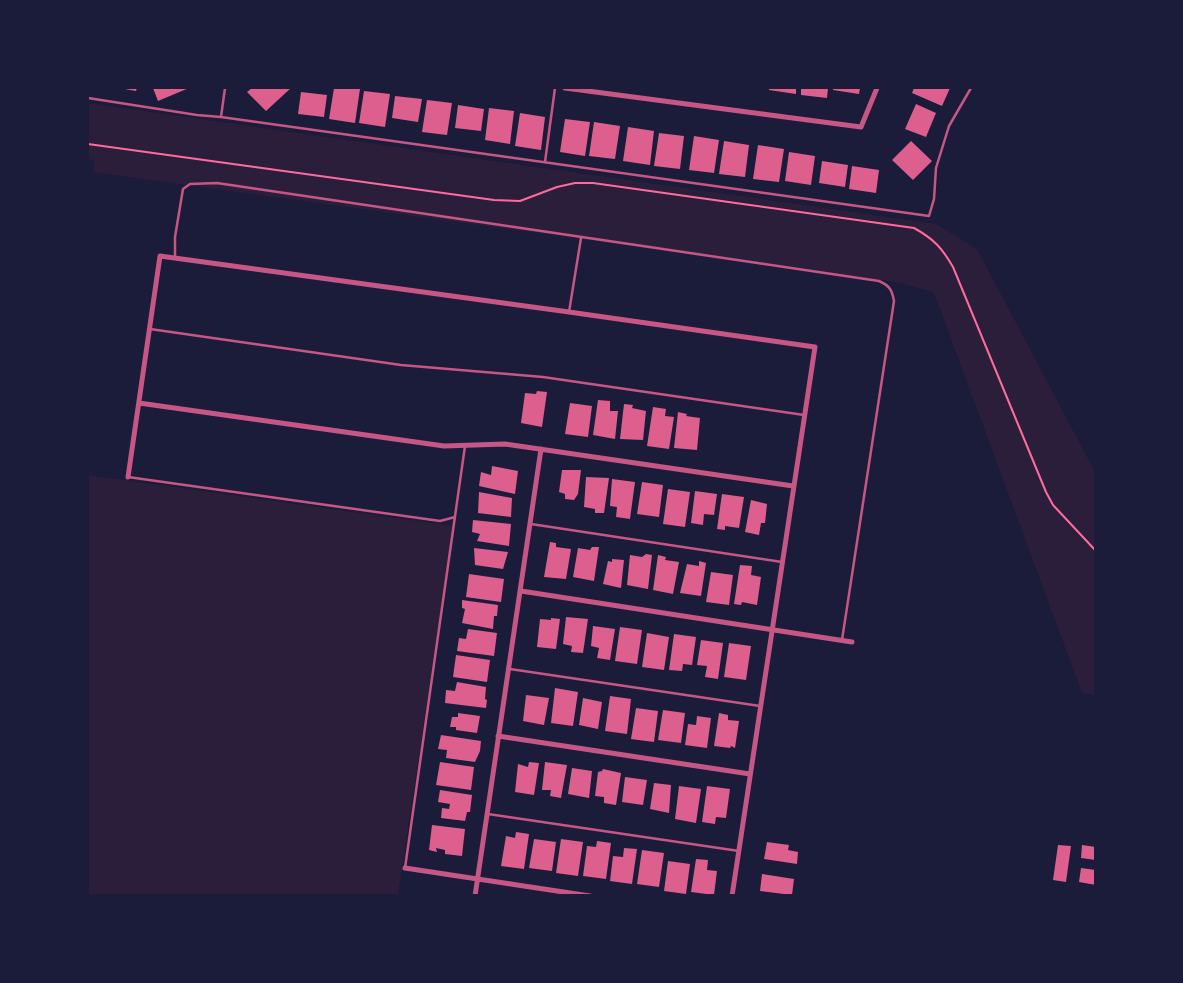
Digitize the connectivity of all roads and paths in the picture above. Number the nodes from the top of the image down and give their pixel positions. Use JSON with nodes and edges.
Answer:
{"nodes":[{"id":1,"x":225,"y":88,"type":"edge"},
{"id":2,"x":555,"y":88,"type":"edge"},
{"id":3,"x":565,"y":88,"type":"edge"},
{"id":4,"x":877,"y":88,"type":"edge"},
{"id":5,"x":971,"y":88,"type":"edge"},
{"id":6,"x":88,"y":98,"type":"edge"},
{"id":7,"x":221,"y":117,"type":"junction"},
{"id":8,"x":545,"y":162,"type":"junction"},
{"id":9,"x":581,"y":238,"type":"junction"},
{"id":10,"x":175,"y":258,"type":"junction"},
{"id":11,"x":569,"y":312,"type":"junction"},
{"id":12,"x":150,"y":329,"type":"junction"},
{"id":13,"x":140,"y":403,"type":"junction"},
{"id":14,"x":804,"y":415,"type":"junction"},
{"id":15,"x":466,"y":445,"type":"junction"},
{"id":16,"x":541,"y":449,"type":"junction"},
{"id":17,"x":128,"y":476,"type":"joint"},
{"id":18,"x":793,"y":486,"type":"junction"},
{"id":19,"x":456,"y":517,"type":"junction"},
{"id":20,"x":531,"y":524,"type":"junction"},
{"id":21,"x":782,"y":562,"type":"junction"},
{"id":22,"x":521,"y":591,"type":"junction"},
{"id":23,"x":772,"y":630,"type":"junction"},
{"id":24,"x":842,"y":640,"type":"junction"},
{"id":25,"x":852,"y":642,"type":"dead end"},
{"id":26,"x":509,"y":669,"type":"junction"},
{"id":27,"x":760,"y":706,"type":"junction"},
{"id":28,"x":498,"y":736,"type":"junction"},
{"id":29,"x":750,"y":774,"type":"junction"},
{"id":30,"x":487,"y":814,"type":"junction"},
{"id":31,"x":738,"y":851,"type":"junction"},
{"id":32,"x":405,"y":868,"type":"joint"},
{"id":33,"x":478,"y":878,"type":"junction"},
{"id":34,"x":475,"y":896,"type":"edge"},
{"id":35,"x":590,"y":896,"type":"edge"},
{"id":36,"x":732,"y":896,"type":"edge"}],
"edges":[{"from":1,"to":7,"type":"lane"},
{"from":2,"to":8,"type":"lane"},
{"from":3,"to":4,"type":"street"},
{"from":5,"to":8,"type":"lane"},
{"from":6,"to":7,"type":"lane"},
{"from":7,"to":8,"type":"lane"},
{"from":9,"to":10,"type":"lane"},
{"from":9,"to":11,"type":"lane"},
{"from":9,"to":24,"type":"lane"},
{"from":10,"to":11,"type":"street"},
{"from":10,"to":12,"type":"street"},
{"from":11,"to":14,"type":"street"},
{"from":12,"to":13,"type":"street"},
{"from":12,"to":14,"type":"lane"},
{"from":13,"to":15,"type":"street"},
{"from":13,"to":17,"type":"street"},
{"from":14,"to":18,"type":"street"},
{"from":15,"to":16,"type":"street"},
{"from":15,"to":19,"type":"lane"},
{"from":16,"to":18,"type":"street"},
{"from":16,"to":20,"type":"street"},
{"from":17,"to":19,"type":"lane"},
{"from":18,"to":21,"type":"street"},
{"from":19,"to":32,"type":"lane"},
{"from":20,"to":21,"type":"lane"},
{"from":20,"to":22,"type":"street"},
{"from":21,"to":23,"type":"street"},
{"from":22,"to":23,"type":"street"},
{"from":22,"to":26,"type":"street"},
{"from":23,"to":24,"type":"street"},
{"from":23,"to":27,"type":"street"},
{"from":24,"to":25,"type":"street"},
{"from":26,"to":27,"type":"lane"},
{"from":26,"to":28,"type":"street"},
{"from":27,"to":29,"type":"street"},
{"from":28,"to":29,"type":"street"},
{"from":28,"to":30,"type":"street"},
{"from":29,"to":31,"type":"street"},
{"from":30,"to":31,"type":"lane"},
{"from":30,"to":33,"type":"street"},
{"from":31,"to":36,"type":"street"},
{"from":32,"to":33,"type":"street"},
{"from":33,"to":34,"type":"street"},
{"from":33,"to":35,"type":"street"}]}
